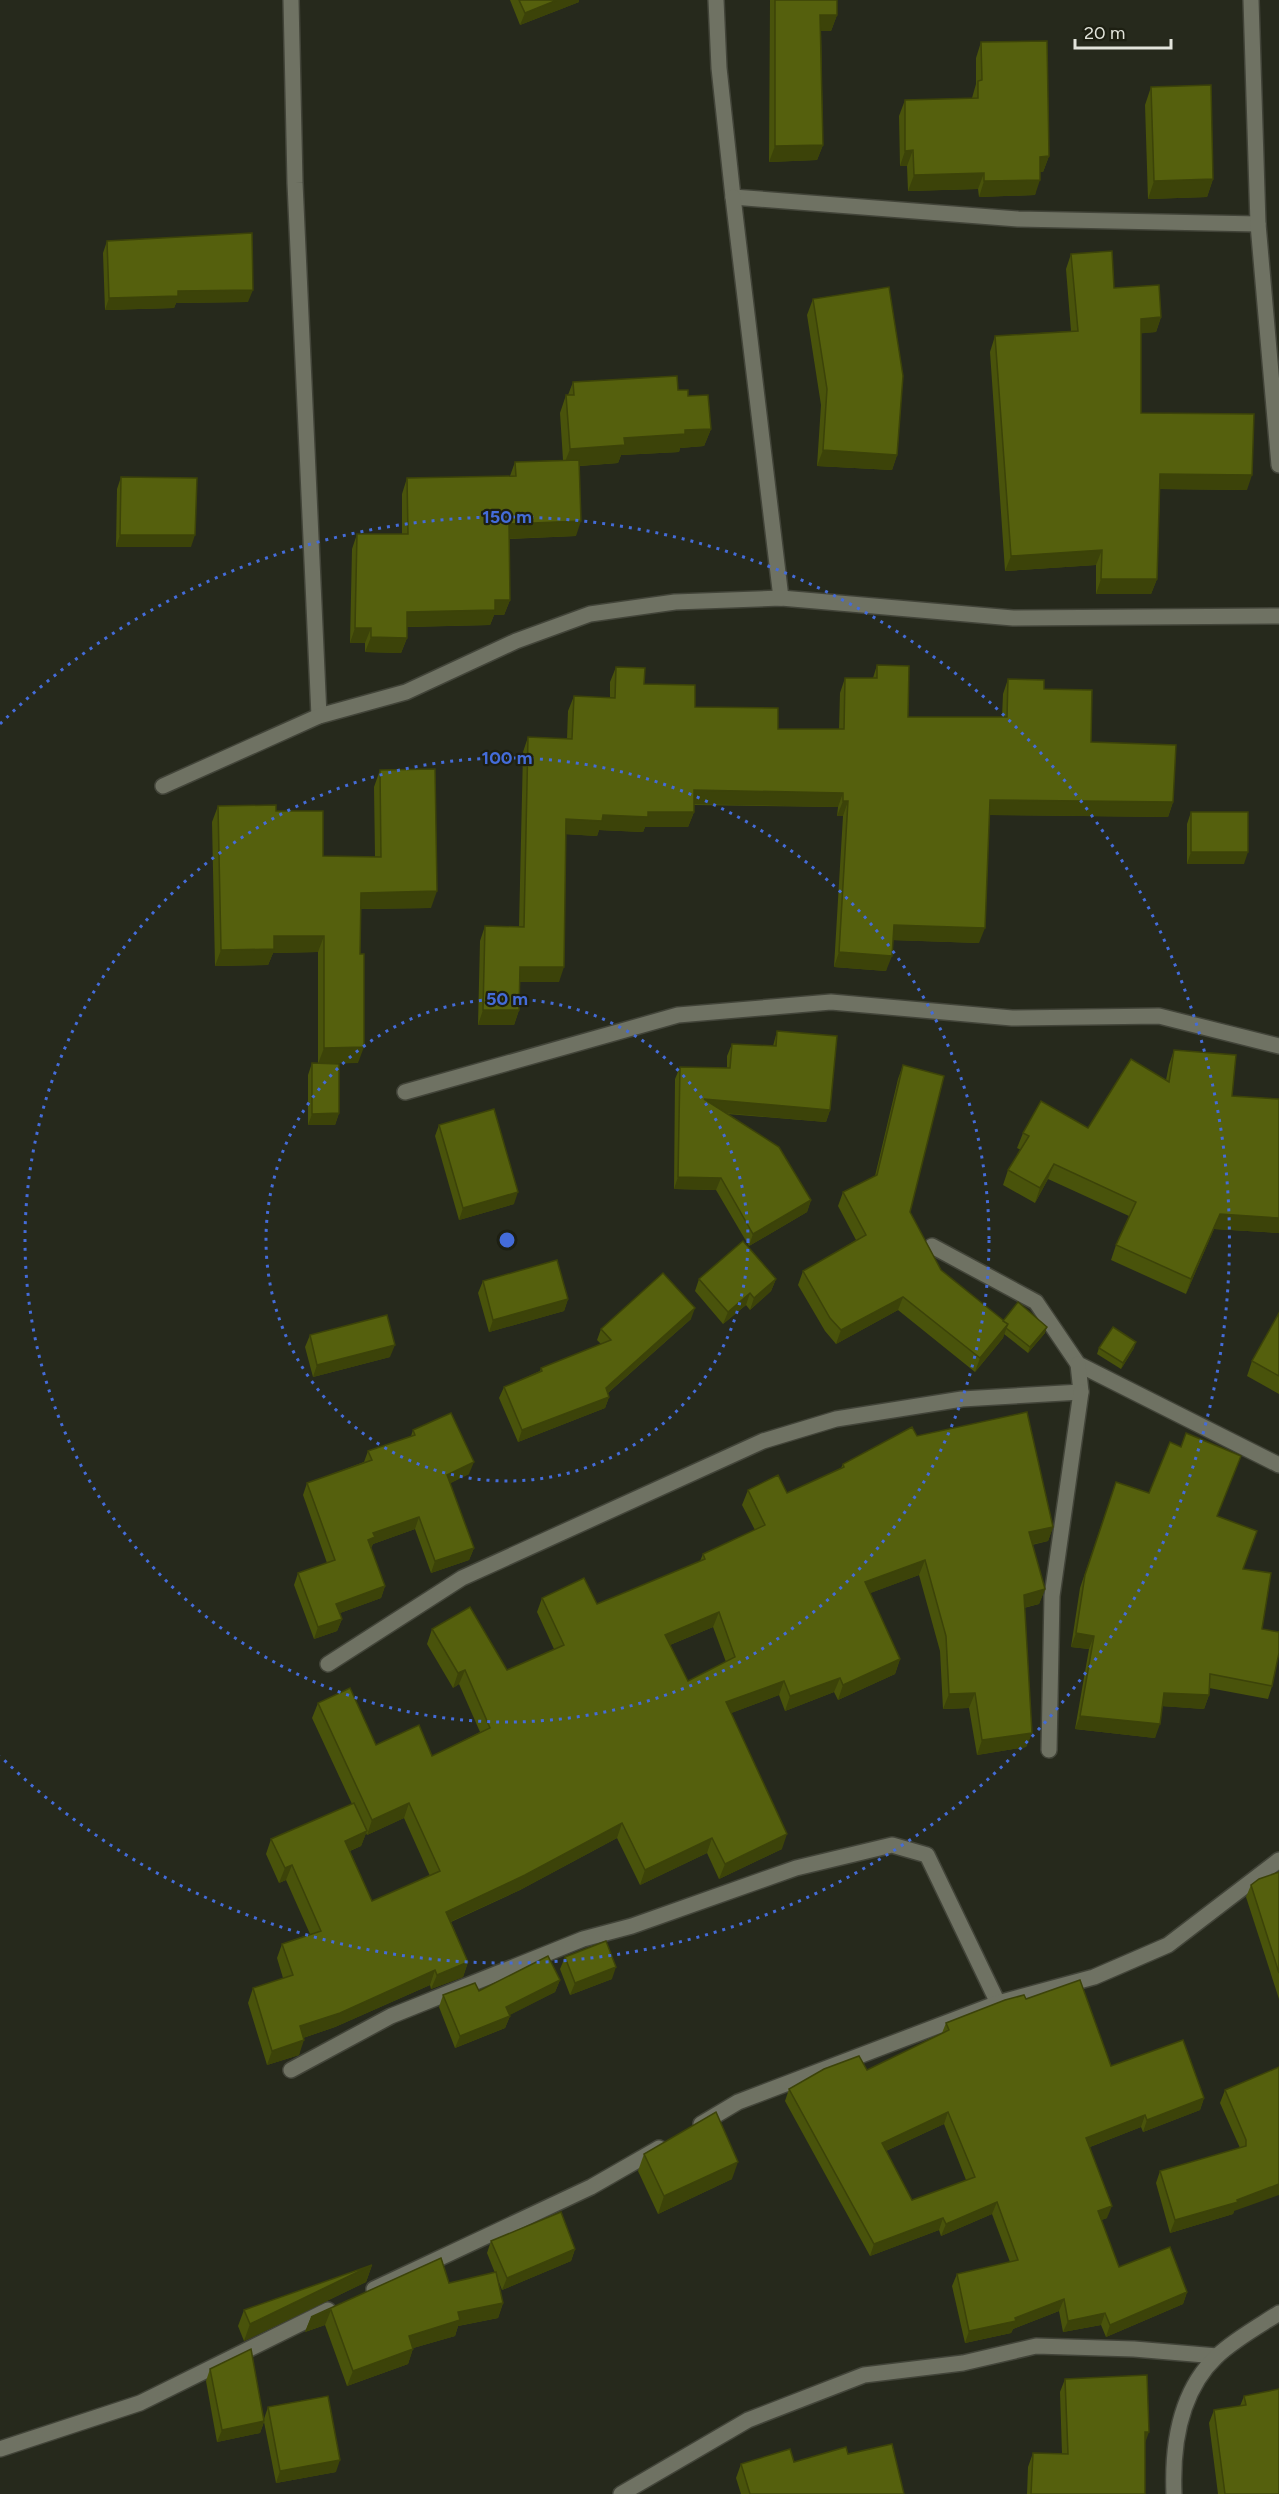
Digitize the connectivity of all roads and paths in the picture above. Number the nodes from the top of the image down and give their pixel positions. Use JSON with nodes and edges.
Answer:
{"nodes":[{"id":1,"x":291,"y":0,"type":"edge"},
{"id":2,"x":716,"y":0,"type":"edge"},
{"id":3,"x":1251,"y":0,"type":"edge"},
{"id":4,"x":733,"y":197,"type":"junction"},
{"id":5,"x":1258,"y":225,"type":"junction"},
{"id":6,"x":1279,"y":465,"type":"edge"},
{"id":7,"x":782,"y":598,"type":"junction"},
{"id":8,"x":1279,"y":616,"type":"edge"},
{"id":9,"x":319,"y":716,"type":"junction"},
{"id":10,"x":163,"y":786,"type":"dead end"},
{"id":11,"x":1279,"y":1046,"type":"edge"},
{"id":12,"x":405,"y":1092,"type":"dead end"},
{"id":13,"x":932,"y":1246,"type":"dead end"},
{"id":14,"x":1078,"y":1364,"type":"junction"},
{"id":15,"x":1081,"y":1392,"type":"junction"},
{"id":16,"x":1279,"y":1465,"type":"edge"},
{"id":17,"x":328,"y":1664,"type":"dead end"},
{"id":18,"x":1049,"y":1750,"type":"dead end"},
{"id":19,"x":1279,"y":1860,"type":"edge"},
{"id":20,"x":998,"y":2002,"type":"junction"},
{"id":21,"x":291,"y":2070,"type":"dead end"},
{"id":22,"x":689,"y":2130,"type":"edge"},
{"id":23,"x":670,"y":2142,"type":"edge"},
{"id":24,"x":361,"y":2295,"type":"edge"},
{"id":25,"x":340,"y":2304,"type":"edge"},
{"id":26,"x":1279,"y":2313,"type":"edge"},
{"id":27,"x":1217,"y":2356,"type":"junction"},
{"id":28,"x":0,"y":2449,"type":"edge"},
{"id":29,"x":621,"y":2494,"type":"edge"},
{"id":30,"x":1174,"y":2494,"type":"edge"}],
"edges":[{"from":1,"to":9,"type":"street"},
{"from":2,"to":4,"type":"street"},
{"from":3,"to":5,"type":"street"},
{"from":4,"to":5,"type":"street"},
{"from":4,"to":7,"type":"street"},
{"from":5,"to":6,"type":"street"},
{"from":7,"to":8,"type":"street"},
{"from":7,"to":9,"type":"street"},
{"from":9,"to":10,"type":"street"},
{"from":11,"to":12,"type":"street"},
{"from":13,"to":14,"type":"street"},
{"from":14,"to":15,"type":"street"},
{"from":14,"to":16,"type":"street"},
{"from":15,"to":17,"type":"street"},
{"from":15,"to":18,"type":"street"},
{"from":19,"to":20,"type":"street"},
{"from":20,"to":21,"type":"street"},
{"from":20,"to":22,"type":"street"},
{"from":23,"to":24,"type":"street"},
{"from":25,"to":28,"type":"street"},
{"from":26,"to":27,"type":"street"},
{"from":27,"to":29,"type":"street"},
{"from":27,"to":30,"type":"street"}]}
